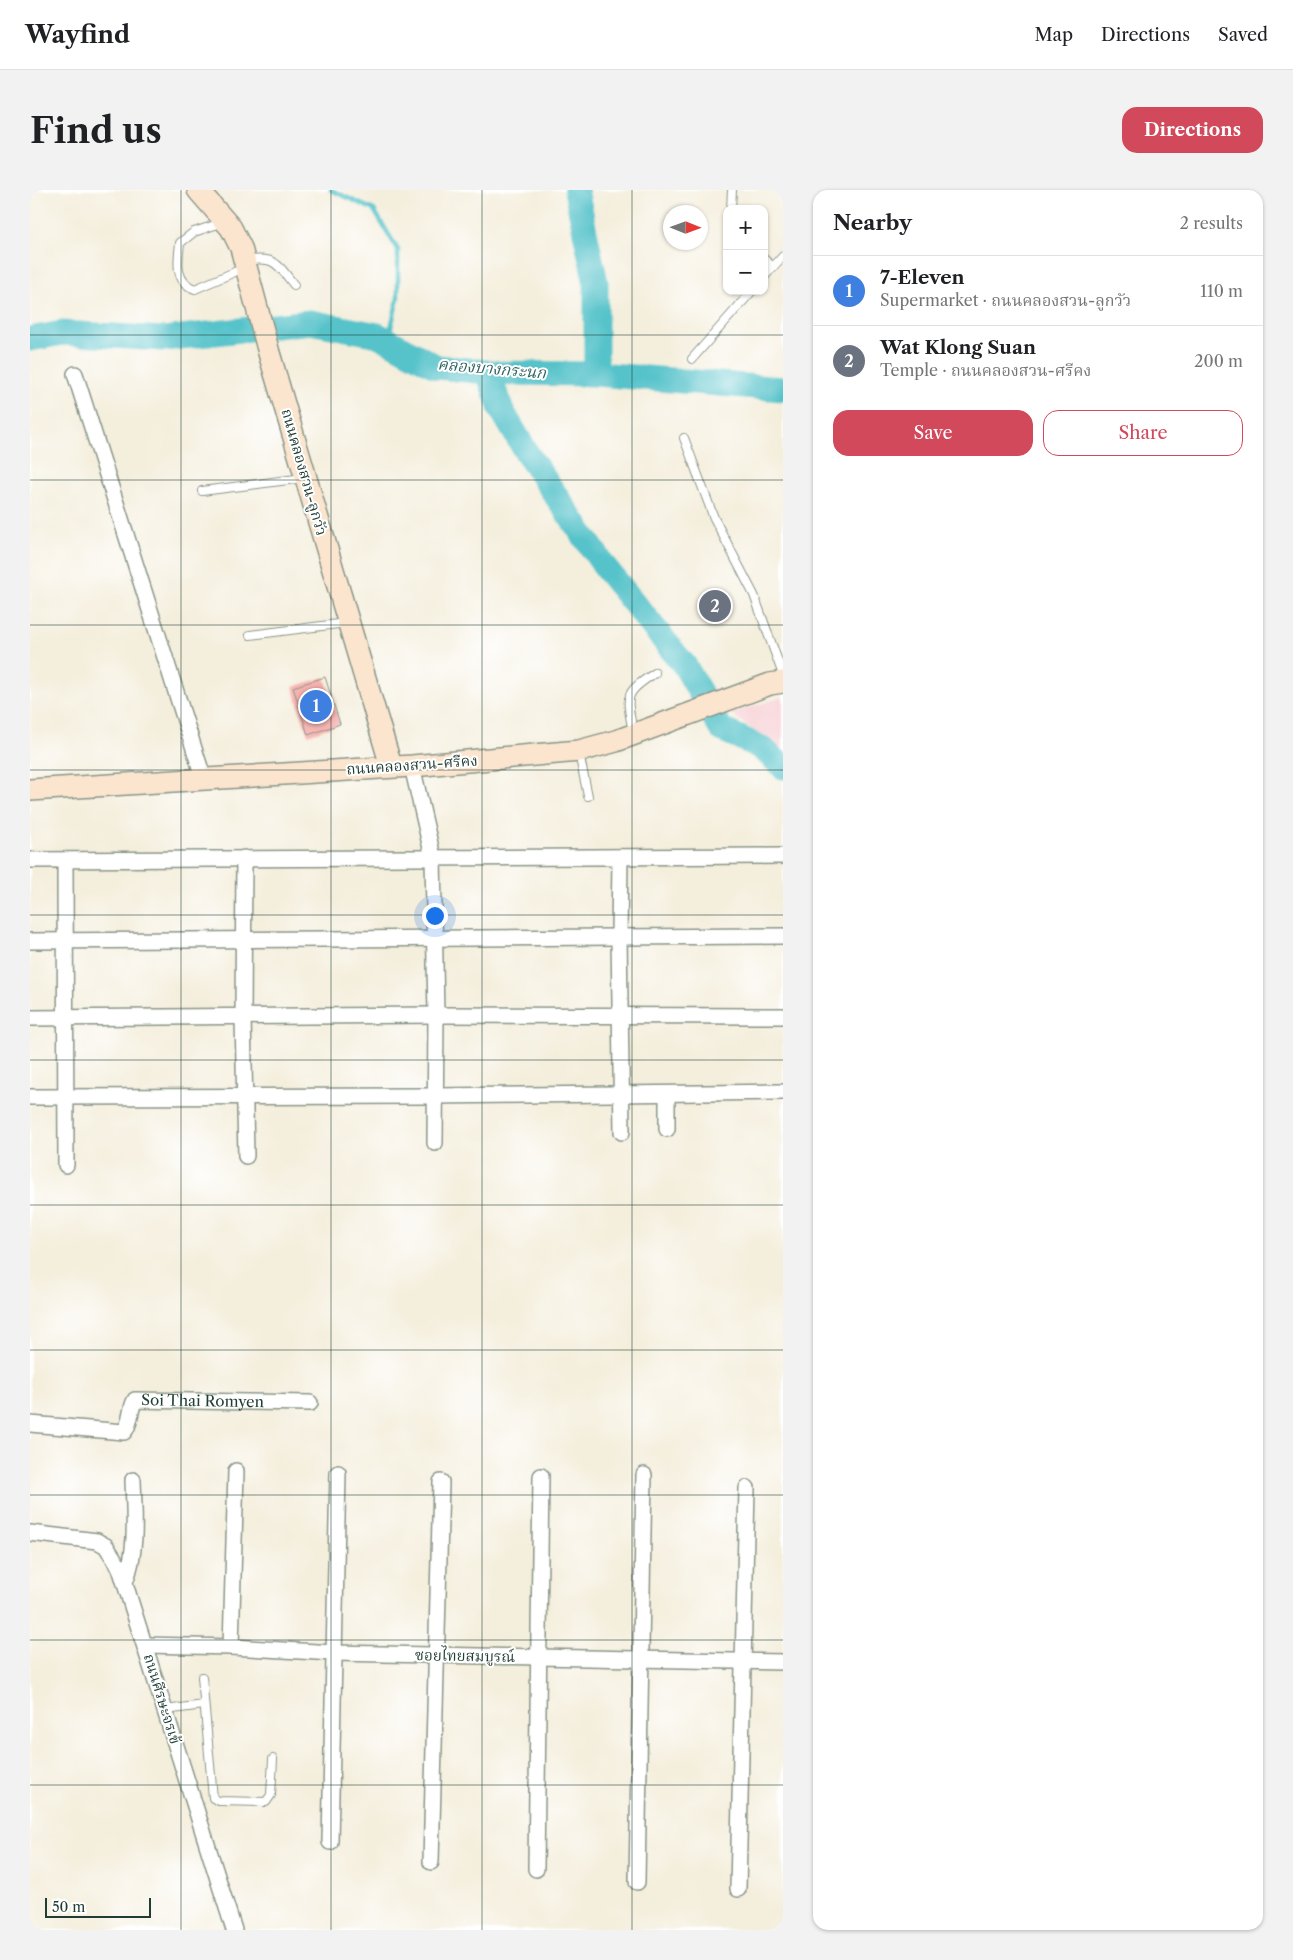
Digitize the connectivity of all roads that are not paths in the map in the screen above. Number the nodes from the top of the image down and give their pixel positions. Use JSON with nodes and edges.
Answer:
{"nodes":[{"id":1,"x":198,"y":190,"type":"edge"},
{"id":2,"x":732,"y":190,"type":"edge"},
{"id":3,"x":731,"y":205,"type":"edge"},
{"id":4,"x":225,"y":222,"type":"junction"},
{"id":5,"x":783,"y":256,"type":"edge"},
{"id":6,"x":768,"y":263,"type":"edge"},
{"id":7,"x":245,"y":264,"type":"junction"},
{"id":8,"x":773,"y":267,"type":"junction"},
{"id":9,"x":768,"y":273,"type":"edge"},
{"id":10,"x":294,"y":285,"type":"dead end"},
{"id":11,"x":749,"y":295,"type":"edge"},
{"id":12,"x":692,"y":360,"type":"dead end"},
{"id":13,"x":75,"y":374,"type":"dead end"},
{"id":14,"x":684,"y":438,"type":"dead end"},
{"id":15,"x":306,"y":478,"type":"junction"},
{"id":16,"x":202,"y":491,"type":"dead end"},
{"id":17,"x":348,"y":622,"type":"junction"},
{"id":18,"x":250,"y":635,"type":"dead end"},
{"id":19,"x":779,"y":653,"type":"edge"},
{"id":20,"x":655,"y":673,"type":"dead end"},
{"id":21,"x":783,"y":675,"type":"edge"},
{"id":22,"x":783,"y":682,"type":"edge"},
{"id":23,"x":633,"y":735,"type":"junction"},
{"id":24,"x":579,"y":751,"type":"junction"},
{"id":25,"x":390,"y":766,"type":"junction"},
{"id":26,"x":412,"y":766,"type":"junction"},
{"id":27,"x":204,"y":780,"type":"junction"},
{"id":28,"x":30,"y":790,"type":"edge"},
{"id":29,"x":588,"y":796,"type":"dead end"},
{"id":30,"x":783,"y":856,"type":"edge"},
{"id":31,"x":433,"y":857,"type":"junction"},
{"id":32,"x":620,"y":857,"type":"junction"},
{"id":33,"x":244,"y":858,"type":"junction"},
{"id":34,"x":30,"y":860,"type":"edge"},
{"id":35,"x":65,"y":860,"type":"junction"},
{"id":36,"x":783,"y":936,"type":"edge"},
{"id":37,"x":619,"y":937,"type":"junction"},
{"id":38,"x":435,"y":938,"type":"junction"},
{"id":39,"x":242,"y":940,"type":"junction"},
{"id":40,"x":30,"y":941,"type":"edge"},
{"id":41,"x":65,"y":941,"type":"junction"},
{"id":42,"x":436,"y":1015,"type":"junction"},
{"id":43,"x":620,"y":1016,"type":"junction"},
{"id":44,"x":783,"y":1016,"type":"edge"},
{"id":45,"x":243,"y":1017,"type":"junction"},
{"id":46,"x":30,"y":1018,"type":"edge"},
{"id":47,"x":66,"y":1018,"type":"junction"},
{"id":48,"x":783,"y":1092,"type":"edge"},
{"id":49,"x":621,"y":1094,"type":"junction"},
{"id":50,"x":667,"y":1094,"type":"junction"},
{"id":51,"x":67,"y":1096,"type":"junction"},
{"id":52,"x":245,"y":1096,"type":"junction"},
{"id":53,"x":435,"y":1096,"type":"junction"},
{"id":54,"x":30,"y":1097,"type":"edge"},
{"id":55,"x":668,"y":1129,"type":"dead end"},
{"id":56,"x":622,"y":1132,"type":"dead end"},
{"id":57,"x":434,"y":1143,"type":"dead end"},
{"id":58,"x":246,"y":1156,"type":"dead end"},
{"id":59,"x":66,"y":1165,"type":"dead end"},
{"id":60,"x":310,"y":1403,"type":"dead end"},
{"id":61,"x":30,"y":1424,"type":"edge"},
{"id":62,"x":236,"y":1471,"type":"dead end"},
{"id":63,"x":338,"y":1473,"type":"dead end"},
{"id":64,"x":644,"y":1475,"type":"dead end"},
{"id":65,"x":541,"y":1476,"type":"dead end"},
{"id":66,"x":133,"y":1480,"type":"dead end"},
{"id":67,"x":441,"y":1482,"type":"dead end"},
{"id":68,"x":747,"y":1488,"type":"dead end"},
{"id":69,"x":30,"y":1533,"type":"edge"},
{"id":70,"x":125,"y":1582,"type":"junction"},
{"id":71,"x":146,"y":1645,"type":"junction"},
{"id":72,"x":231,"y":1647,"type":"junction"},
{"id":73,"x":334,"y":1653,"type":"junction"},
{"id":74,"x":437,"y":1655,"type":"junction"},
{"id":75,"x":539,"y":1657,"type":"junction"},
{"id":76,"x":642,"y":1659,"type":"junction"},
{"id":77,"x":742,"y":1662,"type":"junction"},
{"id":78,"x":783,"y":1662,"type":"edge"},
{"id":79,"x":202,"y":1677,"type":"dead end"},
{"id":80,"x":204,"y":1705,"type":"junction"},
{"id":81,"x":165,"y":1710,"type":"junction"},
{"id":82,"x":273,"y":1759,"type":"dead end"},
{"id":83,"x":330,"y":1842,"type":"dead end"},
{"id":84,"x":431,"y":1862,"type":"dead end"},
{"id":85,"x":536,"y":1869,"type":"dead end"},
{"id":86,"x":637,"y":1882,"type":"dead end"},
{"id":87,"x":738,"y":1889,"type":"dead end"},
{"id":88,"x":234,"y":1930,"type":"edge"}],
"edges":[{"from":1,"to":4,"type":"street","name":"ถนนคลองสวน-ลูกวัว"},
{"from":2,"to":3,"type":"lane"},
{"from":4,"to":7,"type":"street","name":"ถนนคลองสวน-ลูกวัว"},
{"from":4,"to":7,"type":"lane"},
{"from":5,"to":8,"type":"lane"},
{"from":6,"to":8,"type":"lane"},
{"from":7,"to":10,"type":"lane"},
{"from":7,"to":15,"type":"street","name":"ถนนคลองสวน-ลูกวัว"},
{"from":8,"to":9,"type":"lane"},
{"from":11,"to":12,"type":"lane"},
{"from":13,"to":27,"type":"street"},
{"from":14,"to":19,"type":"lane"},
{"from":15,"to":16,"type":"lane"},
{"from":15,"to":17,"type":"street","name":"ถนนคลองสวน-ลูกวัว"},
{"from":17,"to":18,"type":"lane"},
{"from":17,"to":25,"type":"street","name":"ถนนคลองสวน-ลูกวัว"},
{"from":19,"to":21,"type":"lane"},
{"from":20,"to":23,"type":"lane"},
{"from":22,"to":23,"type":"street","name":"ถนนคลองสวน-ศรีคง"},
{"from":23,"to":24,"type":"street","name":"ถนนคลองสวน-ศรีคง"},
{"from":24,"to":26,"type":"street","name":"ถนนคลองสวน-ศรีคง"},
{"from":24,"to":29,"type":"lane"},
{"from":25,"to":26,"type":"street","name":"ถนนคลองสวน-ศรีคง"},
{"from":25,"to":27,"type":"street","name":"ถนนคลองสวน-ศรีคง"},
{"from":26,"to":31,"type":"street"},
{"from":27,"to":28,"type":"street","name":"ถนนคลองสวน-ศรีคง"},
{"from":30,"to":32,"type":"street"},
{"from":31,"to":32,"type":"street"},
{"from":31,"to":33,"type":"street"},
{"from":31,"to":38,"type":"street"},
{"from":32,"to":37,"type":"street"},
{"from":33,"to":35,"type":"street"},
{"from":33,"to":39,"type":"street"},
{"from":34,"to":35,"type":"street"},
{"from":35,"to":41,"type":"street"},
{"from":36,"to":37,"type":"street"},
{"from":37,"to":38,"type":"street"},
{"from":37,"to":43,"type":"street"},
{"from":38,"to":39,"type":"street"},
{"from":38,"to":42,"type":"street"},
{"from":39,"to":41,"type":"street"},
{"from":39,"to":45,"type":"street"},
{"from":40,"to":41,"type":"street"},
{"from":41,"to":47,"type":"street"},
{"from":42,"to":43,"type":"street"},
{"from":42,"to":45,"type":"street"},
{"from":42,"to":53,"type":"street"},
{"from":43,"to":44,"type":"street"},
{"from":43,"to":49,"type":"street"},
{"from":45,"to":47,"type":"street"},
{"from":45,"to":52,"type":"street"},
{"from":46,"to":47,"type":"street"},
{"from":47,"to":51,"type":"street"},
{"from":48,"to":50,"type":"street"},
{"from":49,"to":50,"type":"street"},
{"from":49,"to":53,"type":"street"},
{"from":49,"to":56,"type":"street"},
{"from":50,"to":55,"type":"street"},
{"from":51,"to":52,"type":"street"},
{"from":51,"to":54,"type":"street"},
{"from":51,"to":59,"type":"street"},
{"from":52,"to":53,"type":"street"},
{"from":52,"to":58,"type":"street"},
{"from":53,"to":57,"type":"street"},
{"from":60,"to":61,"type":"street","name":"Soi Thai Romyen"},
{"from":62,"to":72,"type":"street"},
{"from":63,"to":73,"type":"street"},
{"from":64,"to":76,"type":"street"},
{"from":65,"to":75,"type":"street"},
{"from":66,"to":70,"type":"street"},
{"from":67,"to":74,"type":"street"},
{"from":68,"to":77,"type":"street"},
{"from":69,"to":70,"type":"street","name":"ถนนศีรษะจรเข้"},
{"from":70,"to":71,"type":"street","name":"ถนนศีรษะจรเข้"},
{"from":71,"to":72,"type":"street","name":"ซอยไทยสมบูรณ์"},
{"from":71,"to":81,"type":"street","name":"ถนนศีรษะจรเข้"},
{"from":72,"to":73,"type":"street","name":"ซอยไทยสมบูรณ์"},
{"from":73,"to":74,"type":"street","name":"ซอยไทยสมบูรณ์"},
{"from":73,"to":83,"type":"street"},
{"from":74,"to":75,"type":"street","name":"ซอยไทยสมบูรณ์"},
{"from":74,"to":84,"type":"street"},
{"from":75,"to":76,"type":"street","name":"ซอยไทยสมบูรณ์"},
{"from":75,"to":85,"type":"street"},
{"from":76,"to":77,"type":"street","name":"ซอยไทยสมบูรณ์"},
{"from":76,"to":86,"type":"street"},
{"from":77,"to":78,"type":"street","name":"ซอยไทยสมบูรณ์"},
{"from":77,"to":87,"type":"street"},
{"from":79,"to":80,"type":"lane"},
{"from":80,"to":81,"type":"lane"},
{"from":80,"to":82,"type":"lane"},
{"from":81,"to":88,"type":"street","name":"ถนนศีรษะจรเข้"}]}
